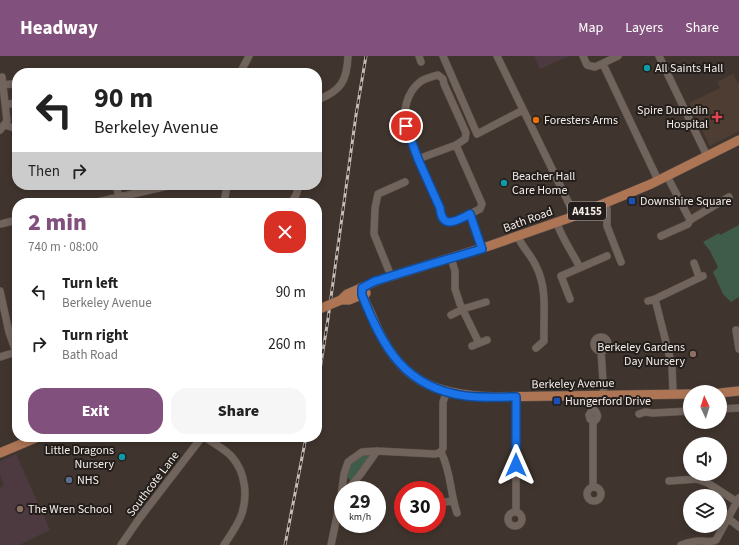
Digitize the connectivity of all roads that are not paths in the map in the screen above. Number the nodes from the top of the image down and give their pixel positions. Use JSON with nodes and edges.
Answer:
{"nodes":[{"id":1,"x":248,"y":56,"type":"edge"},
{"id":2,"x":348,"y":56,"type":"edge"},
{"id":3,"x":443,"y":56,"type":"edge"},
{"id":4,"x":497,"y":56,"type":"edge"},
{"id":5,"x":583,"y":56,"type":"edge"},
{"id":6,"x":618,"y":56,"type":"edge"},
{"id":7,"x":659,"y":56,"type":"edge"},
{"id":8,"x":602,"y":64,"type":"junction"},
{"id":9,"x":242,"y":68,"type":"edge"},
{"id":10,"x":12,"y":84,"type":"dead end"},
{"id":11,"x":322,"y":98,"type":"edge"},
{"id":12,"x":12,"y":103,"type":"edge"},
{"id":13,"x":6,"y":105,"type":"junction"},
{"id":14,"x":523,"y":110,"type":"junction"},
{"id":15,"x":2,"y":128,"type":"edge"},
{"id":16,"x":12,"y":129,"type":"edge"},
{"id":17,"x":739,"y":140,"type":"edge"},
{"id":18,"x":456,"y":145,"type":"junction"},
{"id":19,"x":707,"y":156,"type":"junction"},
{"id":20,"x":418,"y":159,"type":"junction"},
{"id":21,"x":667,"y":176,"type":"junction"},
{"id":22,"x":658,"y":180,"type":"junction"},
{"id":23,"x":405,"y":182,"type":"dead end"},
{"id":24,"x":117,"y":190,"type":"edge"},
{"id":25,"x":152,"y":190,"type":"edge"},
{"id":26,"x":119,"y":198,"type":"joint"},
{"id":27,"x":729,"y":198,"type":"dead end"},
{"id":28,"x":605,"y":204,"type":"junction"},
{"id":29,"x":470,"y":214,"type":"junction"},
{"id":30,"x":575,"y":216,"type":"junction"},
{"id":31,"x":690,"y":220,"type":"junction"},
{"id":32,"x":12,"y":221,"type":"edge"},
{"id":33,"x":557,"y":223,"type":"junction"},
{"id":34,"x":0,"y":224,"type":"edge"},
{"id":35,"x":661,"y":236,"type":"dead end"},
{"id":36,"x":518,"y":237,"type":"junction"},
{"id":37,"x":482,"y":249,"type":"junction"},
{"id":38,"x":607,"y":256,"type":"dead end"},
{"id":39,"x":451,"y":258,"type":"junction"},
{"id":40,"x":621,"y":262,"type":"dead end"},
{"id":41,"x":694,"y":262,"type":"dead end"},
{"id":42,"x":580,"y":268,"type":"junction"},
{"id":43,"x":388,"y":277,"type":"junction"},
{"id":44,"x":0,"y":291,"type":"edge"},
{"id":45,"x":364,"y":292,"type":"junction"},
{"id":46,"x":346,"y":298,"type":"junction"},
{"id":47,"x":570,"y":299,"type":"dead end"},
{"id":48,"x":486,"y":302,"type":"dead end"},
{"id":49,"x":322,"y":308,"type":"edge"},
{"id":50,"x":464,"y":309,"type":"junction"},
{"id":51,"x":2,"y":313,"type":"edge"},
{"id":52,"x":370,"y":313,"type":"junction"},
{"id":53,"x":451,"y":316,"type":"dead end"},
{"id":54,"x":736,"y":330,"type":"dead end"},
{"id":55,"x":487,"y":340,"type":"dead end"},
{"id":56,"x":12,"y":342,"type":"edge"},
{"id":57,"x":536,"y":348,"type":"dead end"},
{"id":58,"x":739,"y":349,"type":"edge"},
{"id":59,"x":601,"y":351,"type":"dead end"},
{"id":60,"x":12,"y":355,"type":"edge"},
{"id":61,"x":0,"y":357,"type":"edge"},
{"id":62,"x":447,"y":391,"type":"junction"},
{"id":63,"x":739,"y":391,"type":"edge"},
{"id":64,"x":727,"y":392,"type":"edge"},
{"id":65,"x":673,"y":394,"type":"junction"},
{"id":66,"x":683,"y":394,"type":"edge"},
{"id":67,"x":604,"y":395,"type":"junction"},
{"id":68,"x":593,"y":396,"type":"junction"},
{"id":69,"x":516,"y":397,"type":"junction"},
{"id":70,"x":739,"y":408,"type":"edge"},
{"id":71,"x":727,"y":409,"type":"edge"},
{"id":72,"x":683,"y":411,"type":"edge"},
{"id":73,"x":639,"y":414,"type":"dead end"},
{"id":74,"x":26,"y":442,"type":"edge"},
{"id":75,"x":200,"y":442,"type":"edge"},
{"id":76,"x":211,"y":442,"type":"edge"},
{"id":77,"x":377,"y":452,"type":"junction"},
{"id":78,"x":441,"y":452,"type":"junction"},
{"id":79,"x":0,"y":453,"type":"edge"},
{"id":80,"x":344,"y":474,"type":"junction"},
{"id":81,"x":343,"y":481,"type":"edge"},
{"id":82,"x":351,"y":481,"type":"edge"},
{"id":83,"x":355,"y":481,"type":"edge"},
{"id":84,"x":669,"y":481,"type":"dead end"},
{"id":85,"x":593,"y":487,"type":"dead end"},
{"id":86,"x":738,"y":500,"type":"edge"},
{"id":87,"x":453,"y":501,"type":"junction"},
{"id":88,"x":446,"y":502,"type":"edge"},
{"id":89,"x":516,"y":512,"type":"dead end"},
{"id":90,"x":457,"y":513,"type":"dead end"},
{"id":91,"x":728,"y":518,"type":"junction"},
{"id":92,"x":738,"y":527,"type":"edge"},
{"id":93,"x":334,"y":532,"type":"edge"},
{"id":94,"x":122,"y":545,"type":"edge"},
{"id":95,"x":224,"y":545,"type":"edge"},
{"id":96,"x":331,"y":545,"type":"edge"},
{"id":97,"x":681,"y":545,"type":"edge"}],
"edges":[{"from":1,"to":9,"type":"street"},
{"from":2,"to":11,"type":"street"},
{"from":3,"to":14,"type":"street"},
{"from":4,"to":14,"type":"street"},
{"from":5,"to":8,"type":"street"},
{"from":6,"to":8,"type":"street"},
{"from":7,"to":19,"type":"street"},
{"from":8,"to":22,"type":"street"},
{"from":10,"to":13,"type":"street"},
{"from":12,"to":13,"type":"street"},
{"from":13,"to":15,"type":"street"},
{"from":14,"to":30,"type":"street"},
{"from":15,"to":16,"type":"street"},
{"from":17,"to":19,"type":"main road","name":"Bath Road","number":"A4155"},
{"from":18,"to":20,"type":"street"},
{"from":18,"to":20,"type":"street"},
{"from":18,"to":29,"type":"street"},
{"from":19,"to":21,"type":"main road","name":"Bath Road","number":"A4155"},
{"from":20,"to":29,"type":"street"},
{"from":21,"to":22,"type":"main road","name":"Bath Road","number":"A4155"},
{"from":21,"to":31,"type":"street"},
{"from":22,"to":28,"type":"main road","name":"Bath Road","number":"A4155"},
{"from":23,"to":43,"type":"street"},
{"from":24,"to":26,"type":"street"},
{"from":25,"to":26,"type":"street"},
{"from":27,"to":31,"type":"street"},
{"from":28,"to":30,"type":"main road","name":"Bath Road","number":"A4155"},
{"from":28,"to":40,"type":"street"},
{"from":29,"to":37,"type":"street"},
{"from":30,"to":33,"type":"main road","name":"Bath Road","number":"A4155"},
{"from":31,"to":35,"type":"street"},
{"from":32,"to":34,"type":"street"},
{"from":33,"to":36,"type":"main road","name":"Bath Road","number":"A4155"},
{"from":33,"to":42,"type":"street"},
{"from":36,"to":37,"type":"main road","name":"Bath Road","number":"A4155"},
{"from":36,"to":57,"type":"street"},
{"from":37,"to":39,"type":"main road","name":"Bath Road","number":"A4155"},
{"from":38,"to":42,"type":"street"},
{"from":39,"to":43,"type":"main road","name":"Bath Road","number":"A4155"},
{"from":39,"to":50,"type":"street"},
{"from":41,"to":65,"type":"street"},
{"from":42,"to":47,"type":"street"},
{"from":43,"to":45,"type":"main road","name":"Bath Road","number":"A4155"},
{"from":44,"to":51,"type":"street"},
{"from":45,"to":46,"type":"main road","name":"Bath Road"},
{"from":45,"to":52,"type":"main road","name":"Berkeley Avenue"},
{"from":46,"to":49,"type":"main road","name":"Bath Road","bridge":true},
{"from":46,"to":52,"type":"main road"},
{"from":48,"to":50,"type":"street"},
{"from":50,"to":53,"type":"street"},
{"from":50,"to":55,"type":"street"},
{"from":51,"to":56,"type":"street"},
{"from":52,"to":62,"type":"main road","name":"Berkeley Avenue"},
{"from":54,"to":58,"type":"street"},
{"from":59,"to":67,"type":"street"},
{"from":60,"to":61,"type":"street"},
{"from":62,"to":69,"type":"main road","name":"Berkeley Avenue"},
{"from":62,"to":78,"type":"street"},
{"from":63,"to":64,"type":"main road"},
{"from":65,"to":66,"type":"main road","name":"Berkeley Avenue"},
{"from":65,"to":67,"type":"main road","name":"Berkeley Avenue"},
{"from":67,"to":68,"type":"main road","name":"Berkeley Avenue"},
{"from":68,"to":69,"type":"main road","name":"Berkeley Avenue"},
{"from":68,"to":85,"type":"street"},
{"from":69,"to":89,"type":"street"},
{"from":70,"to":71,"type":"street"},
{"from":72,"to":73,"type":"street"},
{"from":74,"to":79,"type":"main road"},
{"from":75,"to":94,"type":"street","name":"Southcote Lane"},
{"from":76,"to":95,"type":"street"},
{"from":77,"to":78,"type":"street"},
{"from":77,"to":80,"type":"street"},
{"from":77,"to":83,"type":"street"},
{"from":78,"to":87,"type":"street"},
{"from":80,"to":81,"type":"street"},
{"from":80,"to":82,"type":"street"},
{"from":84,"to":86,"type":"street"},
{"from":86,"to":91,"type":"street"},
{"from":87,"to":88,"type":"street"},
{"from":87,"to":90,"type":"street"},
{"from":91,"to":92,"type":"street"},
{"from":91,"to":97,"type":"street"},
{"from":93,"to":96,"type":"street"}]}
